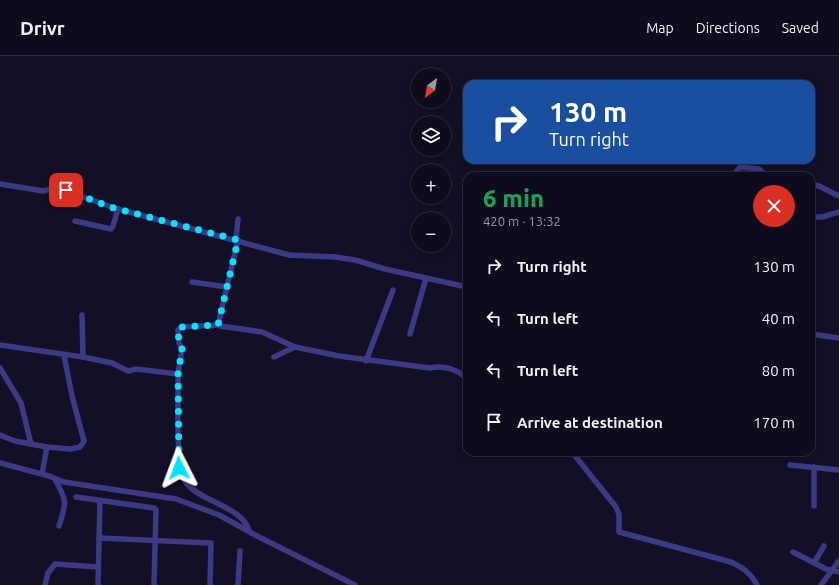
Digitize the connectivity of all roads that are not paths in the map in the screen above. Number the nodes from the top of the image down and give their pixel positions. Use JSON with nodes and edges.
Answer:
{"nodes":[{"id":1,"x":736,"y":172,"type":"edge"},
{"id":2,"x":762,"y":172,"type":"edge"},
{"id":3,"x":0,"y":184,"type":"edge"},
{"id":4,"x":815,"y":185,"type":"edge"},
{"id":5,"x":839,"y":196,"type":"edge"},
{"id":6,"x":118,"y":209,"type":"junction"},
{"id":7,"x":839,"y":213,"type":"edge"},
{"id":8,"x":815,"y":217,"type":"edge"},
{"id":9,"x":238,"y":219,"type":"dead end"},
{"id":10,"x":75,"y":221,"type":"dead end"},
{"id":11,"x":237,"y":240,"type":"junction"},
{"id":12,"x":426,"y":278,"type":"junction"},
{"id":13,"x":192,"y":282,"type":"dead end"},
{"id":14,"x":227,"y":287,"type":"junction"},
{"id":15,"x":463,"y":287,"type":"edge"},
{"id":16,"x":392,"y":290,"type":"dead end"},
{"id":17,"x":82,"y":315,"type":"dead end"},
{"id":18,"x":218,"y":325,"type":"junction"},
{"id":19,"x":410,"y":334,"type":"dead end"},
{"id":20,"x":815,"y":335,"type":"edge"},
{"id":21,"x":839,"y":338,"type":"edge"},
{"id":22,"x":0,"y":345,"type":"edge"},
{"id":23,"x":296,"y":347,"type":"junction"},
{"id":24,"x":64,"y":355,"type":"junction"},
{"id":25,"x":83,"y":357,"type":"junction"},
{"id":26,"x":274,"y":357,"type":"dead end"},
{"id":27,"x":366,"y":361,"type":"junction"},
{"id":28,"x":0,"y":368,"type":"edge"},
{"id":29,"x":178,"y":374,"type":"junction"},
{"id":30,"x":463,"y":374,"type":"edge"},
{"id":31,"x":0,"y":435,"type":"edge"},
{"id":32,"x":31,"y":444,"type":"junction"},
{"id":33,"x":47,"y":447,"type":"junction"},
{"id":34,"x":575,"y":456,"type":"edge"},
{"id":35,"x":0,"y":463,"type":"edge"},
{"id":36,"x":790,"y":464,"type":"dead end"},
{"id":37,"x":814,"y":467,"type":"junction"},
{"id":38,"x":839,"y":470,"type":"edge"},
{"id":39,"x":42,"y":474,"type":"junction"},
{"id":40,"x":55,"y":479,"type":"junction"},
{"id":41,"x":76,"y":497,"type":"dead end"},
{"id":42,"x":100,"y":501,"type":"junction"},
{"id":43,"x":814,"y":506,"type":"dead end"},
{"id":44,"x":59,"y":526,"type":"dead end"},
{"id":45,"x":249,"y":531,"type":"junction"},
{"id":46,"x":99,"y":538,"type":"junction"},
{"id":47,"x":155,"y":540,"type":"junction"},
{"id":48,"x":824,"y":546,"type":"dead end"},
{"id":49,"x":240,"y":551,"type":"dead end"},
{"id":50,"x":793,"y":552,"type":"dead end"},
{"id":51,"x":839,"y":561,"type":"edge"},
{"id":52,"x":814,"y":563,"type":"junction"},
{"id":53,"x":98,"y":566,"type":"junction"},
{"id":54,"x":831,"y":570,"type":"junction"},
{"id":55,"x":839,"y":572,"type":"edge"},
{"id":56,"x":45,"y":585,"type":"edge"},
{"id":57,"x":98,"y":585,"type":"edge"},
{"id":58,"x":154,"y":585,"type":"edge"},
{"id":59,"x":210,"y":585,"type":"edge"},
{"id":60,"x":238,"y":585,"type":"edge"},
{"id":61,"x":355,"y":585,"type":"edge"},
{"id":62,"x":757,"y":585,"type":"edge"},
{"id":63,"x":821,"y":585,"type":"edge"}],
"edges":[{"from":1,"to":2,"type":"street"},
{"from":3,"to":6,"type":"street"},
{"from":4,"to":5,"type":"street"},
{"from":6,"to":10,"type":"street"},
{"from":6,"to":11,"type":"street"},
{"from":7,"to":8,"type":"street"},
{"from":9,"to":11,"type":"street"},
{"from":11,"to":12,"type":"street"},
{"from":11,"to":14,"type":"street"},
{"from":12,"to":15,"type":"street"},
{"from":12,"to":19,"type":"street"},
{"from":13,"to":14,"type":"street"},
{"from":14,"to":18,"type":"street"},
{"from":16,"to":27,"type":"street"},
{"from":17,"to":25,"type":"street"},
{"from":18,"to":23,"type":"street"},
{"from":18,"to":29,"type":"street"},
{"from":20,"to":21,"type":"street"},
{"from":22,"to":24,"type":"street"},
{"from":23,"to":26,"type":"street"},
{"from":23,"to":27,"type":"street"},
{"from":24,"to":25,"type":"street"},
{"from":24,"to":33,"type":"street"},
{"from":25,"to":29,"type":"street"},
{"from":27,"to":30,"type":"street"},
{"from":28,"to":32,"type":"street"},
{"from":29,"to":45,"type":"street"},
{"from":31,"to":32,"type":"street"},
{"from":32,"to":33,"type":"street"},
{"from":33,"to":39,"type":"street"},
{"from":34,"to":62,"type":"street"},
{"from":35,"to":39,"type":"street"},
{"from":36,"to":37,"type":"street"},
{"from":37,"to":38,"type":"street"},
{"from":37,"to":43,"type":"street"},
{"from":39,"to":40,"type":"street"},
{"from":40,"to":44,"type":"street"},
{"from":40,"to":45,"type":"street"},
{"from":41,"to":42,"type":"street"},
{"from":42,"to":46,"type":"street"},
{"from":42,"to":47,"type":"street"},
{"from":45,"to":61,"type":"street"},
{"from":46,"to":47,"type":"street"},
{"from":46,"to":53,"type":"street"},
{"from":47,"to":58,"type":"street"},
{"from":47,"to":59,"type":"street"},
{"from":48,"to":52,"type":"street"},
{"from":49,"to":60,"type":"street"},
{"from":50,"to":52,"type":"street"},
{"from":51,"to":54,"type":"street"},
{"from":52,"to":54,"type":"street"},
{"from":53,"to":56,"type":"street"},
{"from":53,"to":57,"type":"street"},
{"from":54,"to":55,"type":"street"},
{"from":54,"to":63,"type":"street"}]}
